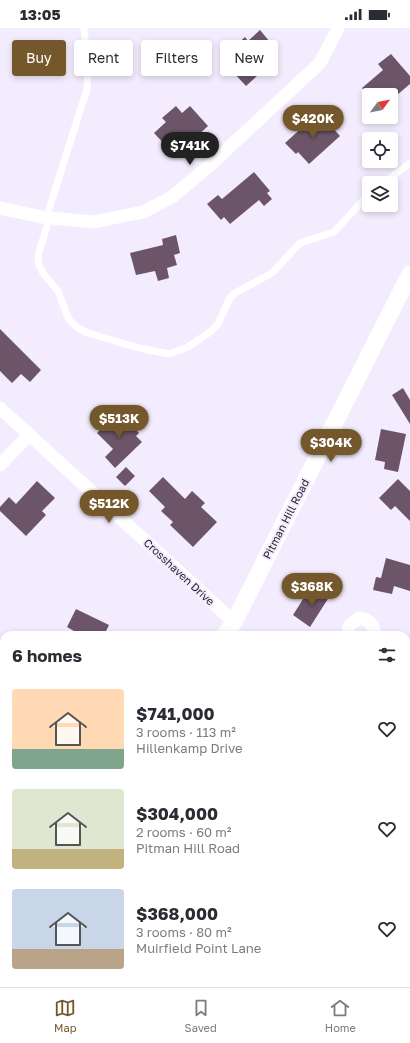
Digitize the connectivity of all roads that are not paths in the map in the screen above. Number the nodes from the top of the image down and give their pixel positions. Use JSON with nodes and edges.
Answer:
{"nodes":[{"id":1,"x":84,"y":28,"type":"edge"},
{"id":2,"x":338,"y":28,"type":"edge"},
{"id":3,"x":410,"y":163,"type":"edge"},
{"id":4,"x":392,"y":176,"type":"edge"},
{"id":5,"x":362,"y":202,"type":"edge"},
{"id":6,"x":0,"y":208,"type":"edge"},
{"id":7,"x":49,"y":209,"type":"dead end"},
{"id":8,"x":46,"y":226,"type":"dead end"},
{"id":9,"x":410,"y":274,"type":"edge"},
{"id":10,"x":0,"y":408,"type":"edge"},
{"id":11,"x":29,"y":435,"type":"junction"},
{"id":12,"x":0,"y":465,"type":"edge"},
{"id":13,"x":230,"y":629,"type":"edge"},
{"id":14,"x":348,"y":631,"type":"edge"},
{"id":15,"x":374,"y":631,"type":"edge"}],
"edges":[{"from":1,"to":7,"type":"lane"},
{"from":2,"to":6,"type":"street"},
{"from":3,"to":4,"type":"lane"},
{"from":5,"to":8,"type":"lane"},
{"from":9,"to":13,"type":"street","name":"Pitman Hill Road"},
{"from":10,"to":11,"type":"street","name":"Crosshaven Drive"},
{"from":11,"to":12,"type":"street"},
{"from":11,"to":13,"type":"street","name":"Crosshaven Drive"},
{"from":14,"to":15,"type":"street"}]}
